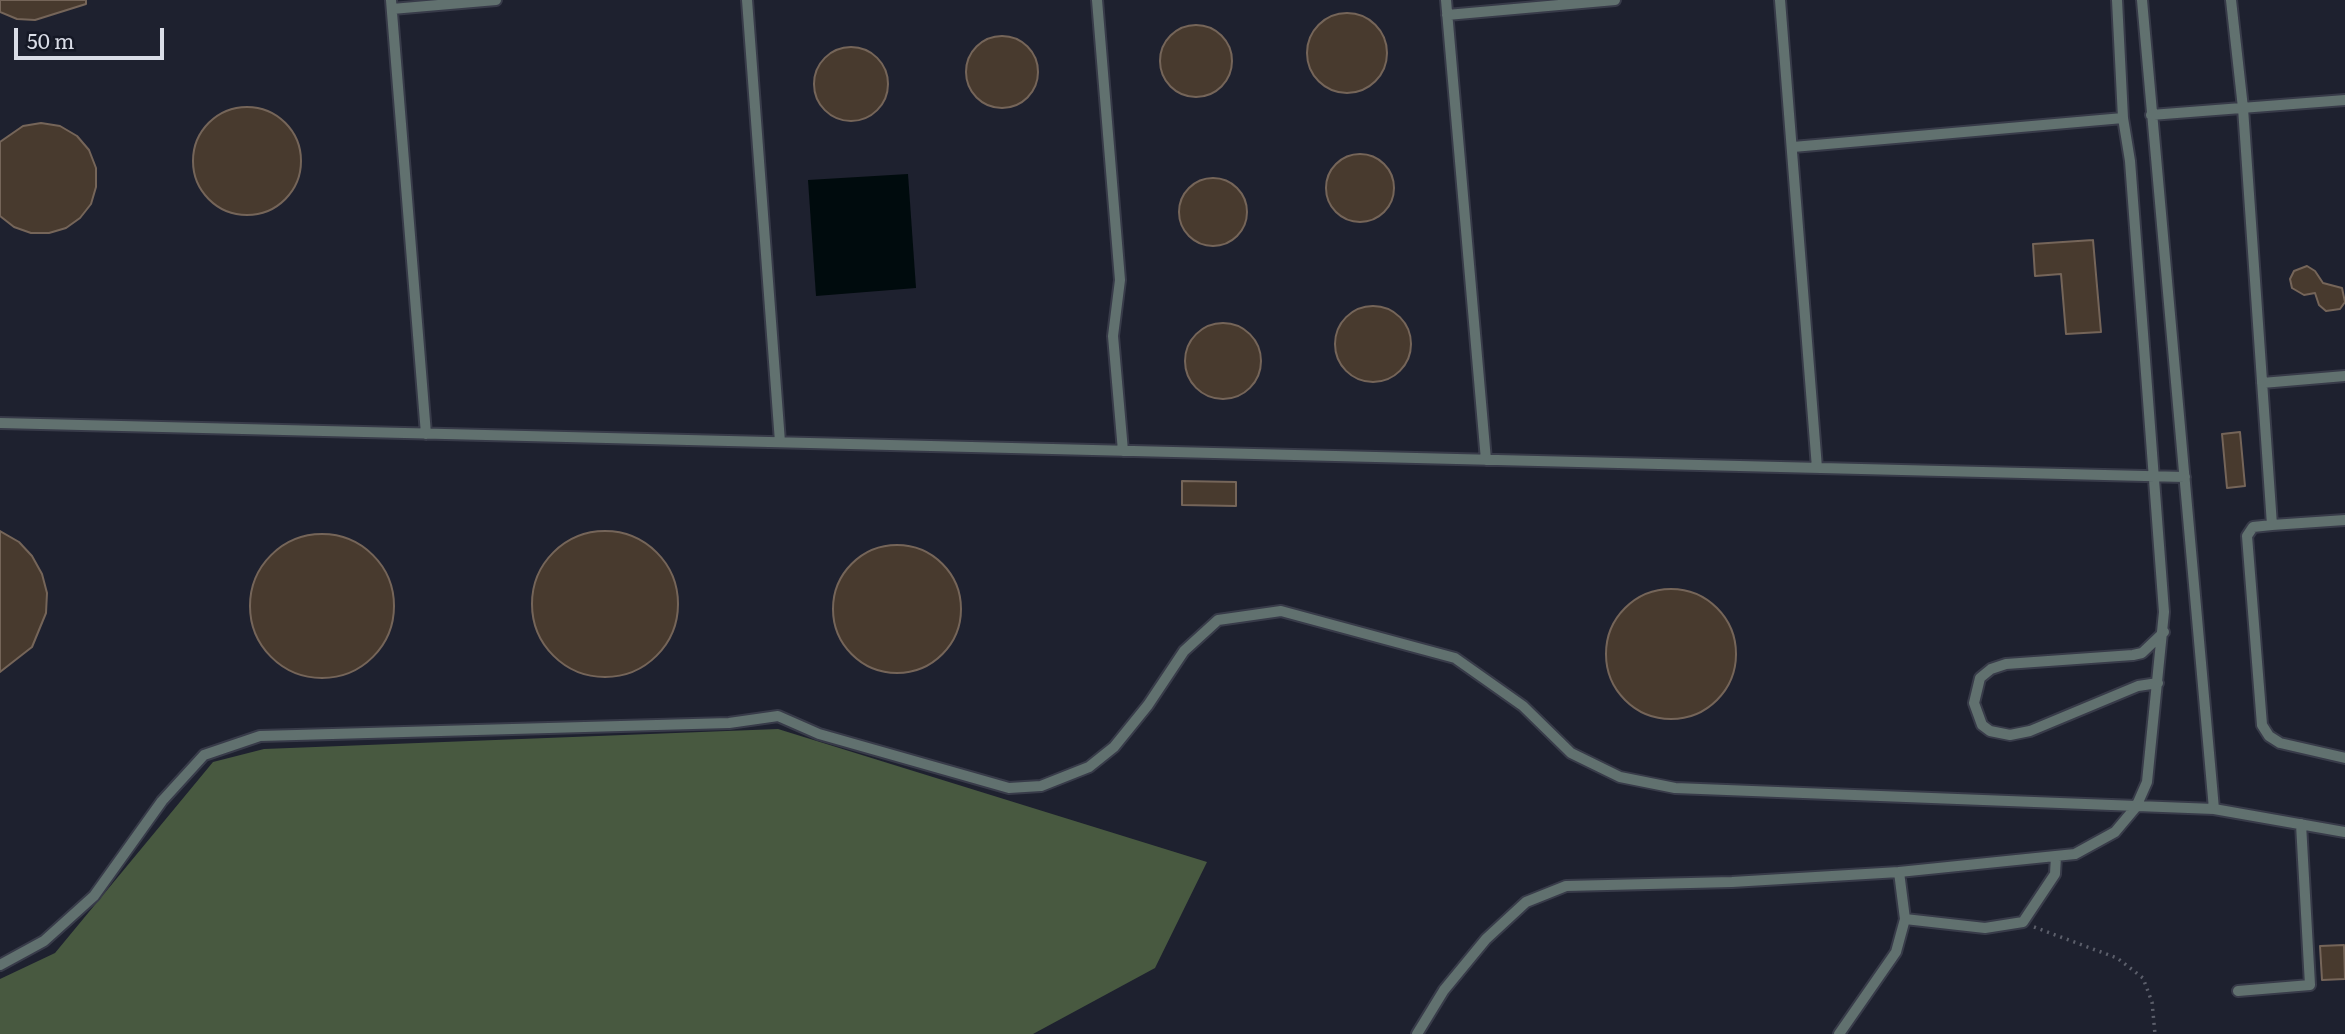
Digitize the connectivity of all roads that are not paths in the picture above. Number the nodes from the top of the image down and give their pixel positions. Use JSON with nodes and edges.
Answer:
{"nodes":[{"id":1,"x":495,"y":0,"type":"edge"},
{"id":2,"x":747,"y":0,"type":"edge"},
{"id":3,"x":1097,"y":0,"type":"edge"},
{"id":4,"x":1446,"y":0,"type":"edge"},
{"id":5,"x":1615,"y":0,"type":"edge"},
{"id":6,"x":1780,"y":0,"type":"edge"},
{"id":7,"x":2117,"y":0,"type":"edge"},
{"id":8,"x":2142,"y":0,"type":"edge"},
{"id":9,"x":2231,"y":0,"type":"edge"},
{"id":10,"x":392,"y":4,"type":"edge"},
{"id":11,"x":1447,"y":15,"type":"junction"},
{"id":12,"x":2345,"y":100,"type":"edge"},
{"id":13,"x":2243,"y":108,"type":"junction"},
{"id":14,"x":2151,"y":115,"type":"junction"},
{"id":15,"x":2123,"y":118,"type":"junction"},
{"id":16,"x":1793,"y":147,"type":"junction"},
{"id":17,"x":2345,"y":376,"type":"edge"},
{"id":18,"x":2262,"y":383,"type":"junction"},
{"id":19,"x":0,"y":423,"type":"edge"},
{"id":20,"x":426,"y":434,"type":"junction"},
{"id":21,"x":780,"y":443,"type":"junction"},
{"id":22,"x":1123,"y":451,"type":"junction"},
{"id":23,"x":1486,"y":460,"type":"junction"},
{"id":24,"x":1817,"y":468,"type":"junction"},
{"id":25,"x":2155,"y":476,"type":"junction"},
{"id":26,"x":2185,"y":477,"type":"junction"},
{"id":27,"x":2345,"y":520,"type":"edge"},
{"id":28,"x":2272,"y":525,"type":"junction"},
{"id":29,"x":2164,"y":632,"type":"junction"},
{"id":30,"x":2158,"y":683,"type":"junction"},
{"id":31,"x":2345,"y":758,"type":"edge"},
{"id":32,"x":2136,"y":807,"type":"junction"},
{"id":33,"x":2214,"y":809,"type":"junction"},
{"id":34,"x":2301,"y":824,"type":"junction"},
{"id":35,"x":2345,"y":832,"type":"edge"},
{"id":36,"x":2056,"y":856,"type":"junction"},
{"id":37,"x":1899,"y":872,"type":"junction"},
{"id":38,"x":1905,"y":919,"type":"junction"},
{"id":39,"x":0,"y":965,"type":"edge"},
{"id":40,"x":2238,"y":991,"type":"dead end"},
{"id":41,"x":1417,"y":1034,"type":"edge"},
{"id":42,"x":1839,"y":1034,"type":"edge"}],
"edges":[{"from":1,"to":10,"type":"lane"},
{"from":2,"to":21,"type":"lane"},
{"from":3,"to":22,"type":"lane"},
{"from":4,"to":11,"type":"lane"},
{"from":5,"to":11,"type":"lane"},
{"from":6,"to":16,"type":"lane"},
{"from":7,"to":15,"type":"lane"},
{"from":8,"to":14,"type":"lane"},
{"from":9,"to":13,"type":"lane"},
{"from":10,"to":20,"type":"lane"},
{"from":11,"to":23,"type":"lane"},
{"from":12,"to":13,"type":"lane"},
{"from":13,"to":14,"type":"lane"},
{"from":13,"to":18,"type":"lane"},
{"from":14,"to":26,"type":"lane"},
{"from":15,"to":16,"type":"lane"},
{"from":15,"to":25,"type":"lane"},
{"from":16,"to":24,"type":"lane"},
{"from":17,"to":18,"type":"lane"},
{"from":18,"to":28,"type":"lane"},
{"from":19,"to":20,"type":"lane"},
{"from":20,"to":21,"type":"lane"},
{"from":21,"to":22,"type":"lane"},
{"from":22,"to":23,"type":"lane"},
{"from":23,"to":24,"type":"lane"},
{"from":24,"to":25,"type":"lane"},
{"from":25,"to":26,"type":"lane"},
{"from":25,"to":29,"type":"lane"},
{"from":26,"to":33,"type":"lane"},
{"from":27,"to":28,"type":"lane"},
{"from":28,"to":31,"type":"lane"},
{"from":29,"to":30,"type":"lane"},
{"from":29,"to":30,"type":"lane"},
{"from":30,"to":32,"type":"lane"},
{"from":32,"to":33,"type":"lane"},
{"from":32,"to":36,"type":"lane"},
{"from":32,"to":39,"type":"lane"},
{"from":33,"to":34,"type":"lane"},
{"from":34,"to":35,"type":"lane"},
{"from":34,"to":40,"type":"lane"},
{"from":36,"to":37,"type":"lane"},
{"from":36,"to":38,"type":"lane"},
{"from":37,"to":38,"type":"lane"},
{"from":37,"to":41,"type":"lane"},
{"from":38,"to":42,"type":"lane"}]}
